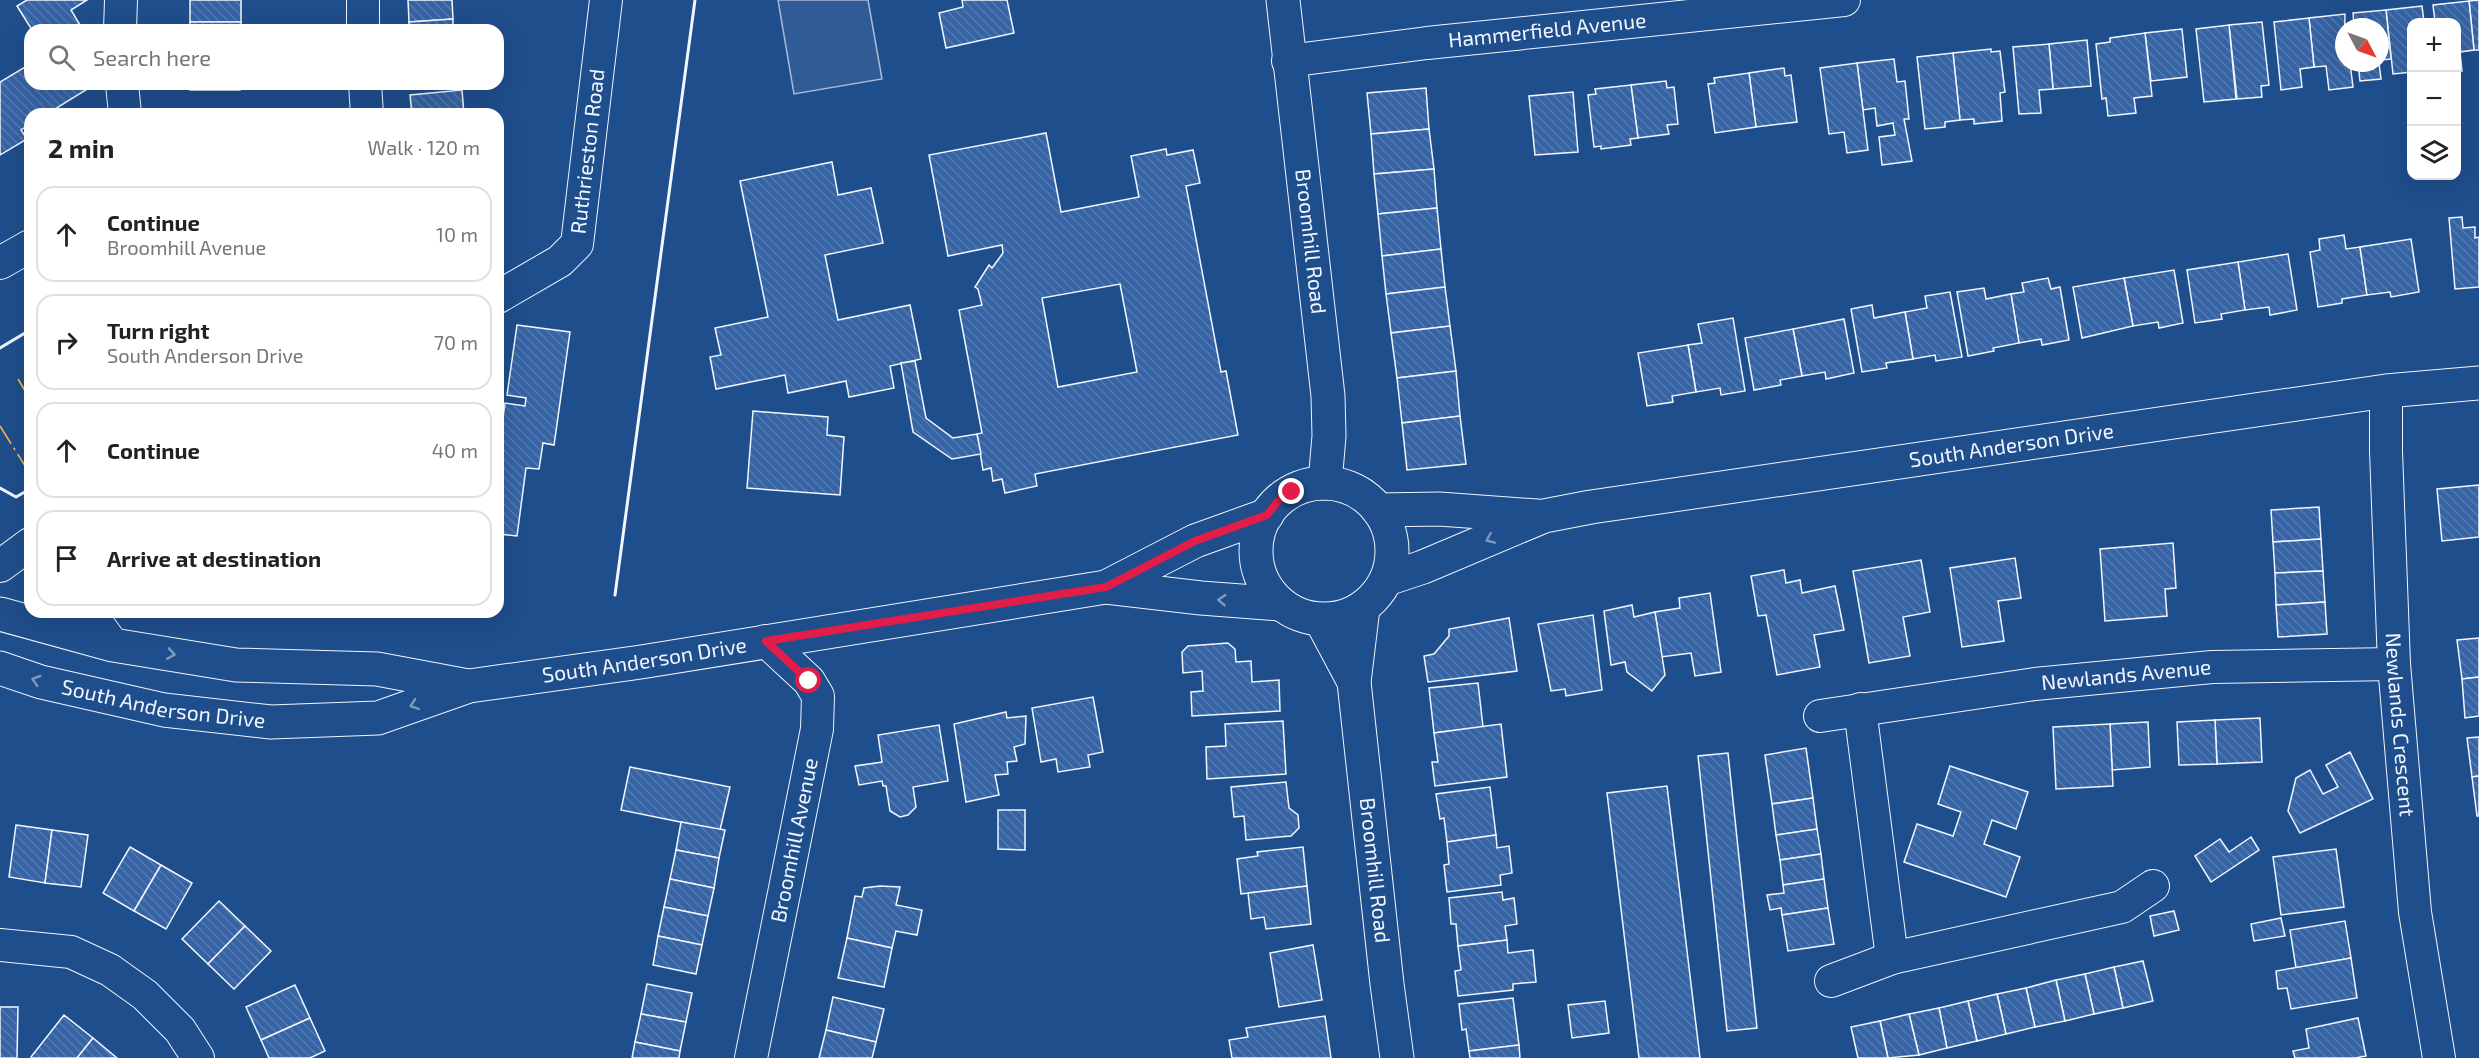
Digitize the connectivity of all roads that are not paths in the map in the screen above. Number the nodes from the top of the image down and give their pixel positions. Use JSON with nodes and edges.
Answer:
{"nodes":[{"id":1,"x":121,"y":0,"type":"edge"},
{"id":2,"x":363,"y":0,"type":"edge"},
{"id":3,"x":606,"y":0,"type":"edge"},
{"id":4,"x":1282,"y":0,"type":"edge"},
{"id":5,"x":1844,"y":0,"type":"edge"},
{"id":6,"x":120,"y":24,"type":"edge"},
{"id":7,"x":363,"y":24,"type":"edge"},
{"id":8,"x":1288,"y":61,"type":"junction"},
{"id":9,"x":123,"y":90,"type":"edge"},
{"id":10,"x":365,"y":90,"type":"edge"},
{"id":11,"x":124,"y":108,"type":"edge"},
{"id":12,"x":367,"y":108,"type":"edge"},
{"id":13,"x":24,"y":249,"type":"edge"},
{"id":14,"x":0,"y":263,"type":"edge"},
{"id":15,"x":504,"y":294,"type":"edge"},
{"id":16,"x":2479,"y":383,"type":"edge"},
{"id":17,"x":2386,"y":391,"type":"junction"},
{"id":18,"x":1325,"y":483,"type":"junction"},
{"id":19,"x":1378,"y":510,"type":"junction"},
{"id":20,"x":1267,"y":515,"type":"junction"},
{"id":21,"x":1544,"y":516,"type":"junction"},
{"id":22,"x":24,"y":548,"type":"edge"},
{"id":23,"x":0,"y":566,"type":"edge"},
{"id":24,"x":1387,"y":579,"type":"junction"},
{"id":25,"x":1106,"y":587,"type":"junction"},
{"id":26,"x":1280,"y":604,"type":"junction"},
{"id":27,"x":1363,"y":608,"type":"junction"},
{"id":28,"x":0,"y":614,"type":"edge"},
{"id":29,"x":93,"y":618,"type":"edge"},
{"id":30,"x":1321,"y":620,"type":"junction"},
{"id":31,"x":766,"y":641,"type":"junction"},
{"id":32,"x":113,"y":645,"type":"junction"},
{"id":33,"x":2394,"y":664,"type":"junction"},
{"id":34,"x":0,"y":668,"type":"edge"},
{"id":35,"x":1354,"y":682,"type":"junction"},
{"id":36,"x":469,"y":686,"type":"junction"},
{"id":37,"x":1860,"y":709,"type":"junction"},
{"id":38,"x":1820,"y":716,"type":"dead end"},
{"id":39,"x":2153,"y":886,"type":"dead end"},
{"id":40,"x":0,"y":945,"type":"edge"},
{"id":41,"x":1892,"y":958,"type":"junction"},
{"id":42,"x":1831,"y":981,"type":"dead end"},
{"id":43,"x":198,"y":1058,"type":"edge"},
{"id":44,"x":751,"y":1058,"type":"edge"},
{"id":45,"x":1397,"y":1058,"type":"edge"},
{"id":46,"x":2439,"y":1058,"type":"edge"}],
"edges":[{"from":1,"to":6,"type":"street"},
{"from":2,"to":7,"type":"street"},
{"from":3,"to":15,"type":"street","name":"Ruthrieston Road"},
{"from":4,"to":8,"type":"main road","name":"Broomhill Road"},
{"from":5,"to":8,"type":"street","name":"Hammerfield Avenue"},
{"from":8,"to":18,"type":"main road","name":"Broomhill Road"},
{"from":9,"to":11,"type":"street"},
{"from":10,"to":12,"type":"street"},
{"from":13,"to":14,"type":"street"},
{"from":16,"to":17,"type":"main road","name":"South Anderson Drive"},
{"from":17,"to":21,"type":"main road","name":"South Anderson Drive"},
{"from":17,"to":33,"type":"street","name":"Newlands Crescent"},
{"from":18,"to":19,"type":"main road"},
{"from":18,"to":20,"type":"main road"},
{"from":19,"to":21,"type":"main road"},
{"from":19,"to":24,"type":"main road"},
{"from":20,"to":25,"type":"main road"},
{"from":20,"to":26,"type":"main road"},
{"from":21,"to":24,"type":"main road","one_way":true},
{"from":22,"to":23,"type":"street"},
{"from":24,"to":27,"type":"main road"},
{"from":26,"to":25,"type":"main road","one_way":true},
{"from":25,"to":31,"type":"main road","name":"South Anderson Drive"},
{"from":26,"to":30,"type":"main road"},
{"from":27,"to":30,"type":"main road"},
{"from":27,"to":35,"type":"main road","name":"Broomhill Road"},
{"from":28,"to":32,"type":"main road","name":"South Anderson Drive"},
{"from":29,"to":32,"type":"street"},
{"from":30,"to":35,"type":"main road","name":"Broomhill Road"},
{"from":31,"to":36,"type":"main road","name":"South Anderson Drive"},
{"from":31,"to":44,"type":"street","name":"Broomhill Avenue"},
{"from":32,"to":36,"type":"main road","name":"South Anderson Drive","one_way":true},
{"from":33,"to":37,"type":"street","name":"Newlands Avenue"},
{"from":33,"to":46,"type":"street","name":"Newlands Crescent"},
{"from":36,"to":34,"type":"main road","name":"South Anderson Drive","one_way":true},
{"from":35,"to":45,"type":"main road","name":"Broomhill Road"},
{"from":37,"to":38,"type":"street","name":"Newlands Avenue"},
{"from":37,"to":41,"type":"street"},
{"from":39,"to":41,"type":"street"},
{"from":40,"to":43,"type":"street"},
{"from":41,"to":42,"type":"street"}]}
